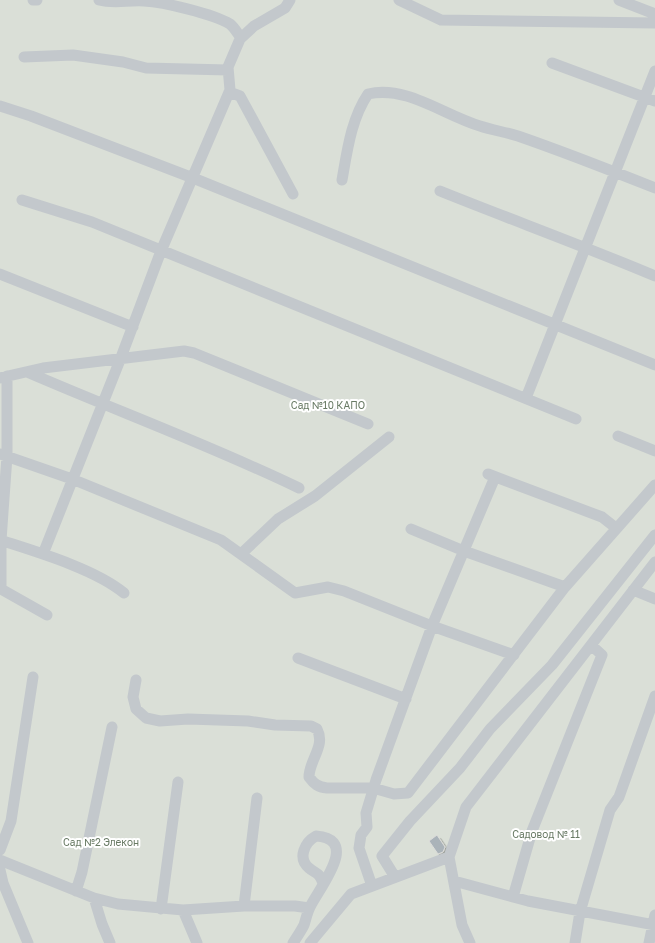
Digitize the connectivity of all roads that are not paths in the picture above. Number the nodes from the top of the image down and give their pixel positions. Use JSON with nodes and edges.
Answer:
{"nodes":[{"id":1,"x":33,"y":0,"type":"edge"},
{"id":2,"x":37,"y":0,"type":"edge"},
{"id":3,"x":99,"y":0,"type":"edge"},
{"id":4,"x":290,"y":0,"type":"edge"},
{"id":5,"x":399,"y":0,"type":"edge"},
{"id":6,"x":619,"y":0,"type":"edge"},
{"id":7,"x":655,"y":14,"type":"edge"},
{"id":8,"x":655,"y":23,"type":"edge"},
{"id":9,"x":241,"y":38,"type":"junction"},
{"id":10,"x":24,"y":57,"type":"dead end"},
{"id":11,"x":552,"y":63,"type":"dead end"},
{"id":12,"x":228,"y":70,"type":"junction"},
{"id":13,"x":655,"y":71,"type":"edge"},
{"id":14,"x":228,"y":92,"type":"junction"},
{"id":15,"x":650,"y":99,"type":"edge"},
{"id":16,"x":0,"y":106,"type":"edge"},
{"id":17,"x":616,"y":172,"type":"junction"},
{"id":18,"x":193,"y":178,"type":"junction"},
{"id":19,"x":342,"y":180,"type":"dead end"},
{"id":20,"x":655,"y":188,"type":"edge"},
{"id":21,"x":440,"y":191,"type":"dead end"},
{"id":22,"x":293,"y":194,"type":"dead end"},
{"id":23,"x":22,"y":200,"type":"dead end"},
{"id":24,"x":586,"y":247,"type":"junction"},
{"id":25,"x":161,"y":251,"type":"junction"},
{"id":26,"x":0,"y":274,"type":"edge"},
{"id":27,"x":655,"y":276,"type":"edge"},
{"id":28,"x":554,"y":324,"type":"junction"},
{"id":29,"x":133,"y":327,"type":"junction"},
{"id":30,"x":120,"y":360,"type":"junction"},
{"id":31,"x":655,"y":365,"type":"edge"},
{"id":32,"x":27,"y":372,"type":"junction"},
{"id":33,"x":4,"y":377,"type":"edge"},
{"id":34,"x":526,"y":398,"type":"junction"},
{"id":35,"x":101,"y":404,"type":"junction"},
{"id":36,"x":576,"y":419,"type":"dead end"},
{"id":37,"x":368,"y":424,"type":"dead end"},
{"id":38,"x":618,"y":436,"type":"dead end"},
{"id":39,"x":389,"y":437,"type":"dead end"},
{"id":40,"x":655,"y":451,"type":"edge"},
{"id":41,"x":3,"y":455,"type":"edge"},
{"id":42,"x":72,"y":479,"type":"junction"},
{"id":43,"x":655,"y":485,"type":"edge"},
{"id":44,"x":299,"y":488,"type":"dead end"},
{"id":45,"x":616,"y":528,"type":"junction"},
{"id":46,"x":411,"y":529,"type":"dead end"},
{"id":47,"x":655,"y":534,"type":"edge"},
{"id":48,"x":1,"y":540,"type":"edge"},
{"id":49,"x":464,"y":551,"type":"junction"},
{"id":50,"x":43,"y":554,"type":"junction"},
{"id":51,"x":241,"y":554,"type":"junction"},
{"id":52,"x":655,"y":562,"type":"edge"},
{"id":53,"x":565,"y":587,"type":"junction"},
{"id":54,"x":633,"y":590,"type":"junction"},
{"id":55,"x":124,"y":593,"type":"dead end"},
{"id":56,"x":655,"y":599,"type":"edge"},
{"id":57,"x":47,"y":615,"type":"dead end"},
{"id":58,"x":432,"y":626,"type":"junction"},
{"id":59,"x":590,"y":645,"type":"junction"},
{"id":60,"x":514,"y":655,"type":"junction"},
{"id":61,"x":298,"y":658,"type":"dead end"},
{"id":62,"x":33,"y":677,"type":"dead end"},
{"id":63,"x":136,"y":680,"type":"dead end"},
{"id":64,"x":655,"y":696,"type":"edge"},
{"id":65,"x":406,"y":699,"type":"junction"},
{"id":66,"x":112,"y":727,"type":"dead end"},
{"id":67,"x":178,"y":782,"type":"dead end"},
{"id":68,"x":373,"y":788,"type":"junction"},
{"id":69,"x":257,"y":798,"type":"dead end"},
{"id":70,"x":0,"y":850,"type":"edge"},
{"id":71,"x":449,"y":857,"type":"junction"},
{"id":72,"x":0,"y":860,"type":"edge"},
{"id":73,"x":0,"y":870,"type":"edge"},
{"id":74,"x":395,"y":877,"type":"junction"},
{"id":75,"x":454,"y":881,"type":"junction"},
{"id":76,"x":323,"y":883,"type":"dead end"},
{"id":77,"x":372,"y":886,"type":"junction"},
{"id":78,"x":76,"y":891,"type":"junction"},
{"id":79,"x":513,"y":897,"type":"junction"},
{"id":80,"x":94,"y":898,"type":"junction"},
{"id":81,"x":244,"y":906,"type":"junction"},
{"id":82,"x":309,"y":908,"type":"junction"},
{"id":83,"x":161,"y":909,"type":"junction"},
{"id":84,"x":183,"y":910,"type":"junction"},
{"id":85,"x":580,"y":912,"type":"junction"},
{"id":86,"x":654,"y":922,"type":"edge"},
{"id":87,"x":28,"y":943,"type":"edge"},
{"id":88,"x":110,"y":943,"type":"edge"},
{"id":89,"x":197,"y":943,"type":"edge"},
{"id":90,"x":293,"y":943,"type":"edge"},
{"id":91,"x":310,"y":943,"type":"edge"},
{"id":92,"x":470,"y":943,"type":"edge"},
{"id":93,"x":575,"y":943,"type":"edge"},
{"id":94,"x":649,"y":943,"type":"edge"}],
"edges":[{"from":1,"to":2,"type":"lane"},
{"from":3,"to":9,"type":"lane"},
{"from":4,"to":9,"type":"lane"},
{"from":5,"to":8,"type":"lane"},
{"from":6,"to":7,"type":"lane"},
{"from":9,"to":12,"type":"lane"},
{"from":10,"to":12,"type":"lane"},
{"from":11,"to":15,"type":"lane"},
{"from":12,"to":14,"type":"lane"},
{"from":13,"to":15,"type":"lane"},
{"from":14,"to":18,"type":"lane"},
{"from":14,"to":22,"type":"lane"},
{"from":15,"to":17,"type":"lane"},
{"from":16,"to":18,"type":"lane"},
{"from":17,"to":19,"type":"lane"},
{"from":17,"to":20,"type":"lane"},
{"from":17,"to":24,"type":"lane"},
{"from":18,"to":25,"type":"lane"},
{"from":18,"to":28,"type":"lane"},
{"from":21,"to":24,"type":"lane"},
{"from":23,"to":25,"type":"lane"},
{"from":24,"to":27,"type":"lane"},
{"from":24,"to":28,"type":"lane"},
{"from":25,"to":29,"type":"lane"},
{"from":25,"to":34,"type":"lane"},
{"from":26,"to":29,"type":"lane"},
{"from":28,"to":31,"type":"lane"},
{"from":28,"to":34,"type":"lane"},
{"from":29,"to":30,"type":"lane"},
{"from":30,"to":32,"type":"lane"},
{"from":30,"to":35,"type":"lane"},
{"from":30,"to":37,"type":"lane"},
{"from":32,"to":33,"type":"lane"},
{"from":32,"to":35,"type":"lane"},
{"from":33,"to":41,"type":"lane"},
{"from":34,"to":36,"type":"lane"},
{"from":35,"to":42,"type":"lane"},
{"from":35,"to":44,"type":"lane"},
{"from":38,"to":40,"type":"lane"},
{"from":39,"to":51,"type":"lane"},
{"from":41,"to":42,"type":"lane"},
{"from":41,"to":48,"type":"lane"},
{"from":42,"to":50,"type":"lane"},
{"from":42,"to":51,"type":"lane"},
{"from":43,"to":45,"type":"lane"},
{"from":45,"to":49,"type":"lane"},
{"from":45,"to":53,"type":"lane"},
{"from":46,"to":49,"type":"lane"},
{"from":47,"to":74,"type":"lane"},
{"from":48,"to":50,"type":"lane"},
{"from":48,"to":57,"type":"lane"},
{"from":49,"to":53,"type":"lane"},
{"from":49,"to":58,"type":"lane"},
{"from":50,"to":55,"type":"lane"},
{"from":51,"to":58,"type":"lane"},
{"from":52,"to":54,"type":"lane"},
{"from":53,"to":60,"type":"lane"},
{"from":54,"to":56,"type":"lane"},
{"from":54,"to":59,"type":"lane"},
{"from":58,"to":60,"type":"lane"},
{"from":58,"to":65,"type":"lane"},
{"from":59,"to":71,"type":"lane"},
{"from":59,"to":79,"type":"lane"},
{"from":60,"to":68,"type":"lane"},
{"from":61,"to":65,"type":"lane"},
{"from":62,"to":70,"type":"lane"},
{"from":63,"to":68,"type":"lane"},
{"from":64,"to":85,"type":"lane"},
{"from":65,"to":68,"type":"lane"},
{"from":66,"to":78,"type":"lane"},
{"from":67,"to":83,"type":"lane"},
{"from":68,"to":77,"type":"lane"},
{"from":69,"to":81,"type":"lane"},
{"from":71,"to":74,"type":"lane"},
{"from":71,"to":75,"type":"lane"},
{"from":72,"to":78,"type":"lane"},
{"from":73,"to":87,"type":"lane"},
{"from":74,"to":77,"type":"lane"},
{"from":75,"to":79,"type":"lane"},
{"from":75,"to":92,"type":"lane"},
{"from":76,"to":82,"type":"lane"},
{"from":77,"to":91,"type":"lane"},
{"from":78,"to":80,"type":"lane"},
{"from":79,"to":85,"type":"lane"},
{"from":80,"to":83,"type":"lane"},
{"from":80,"to":88,"type":"lane"},
{"from":81,"to":82,"type":"lane"},
{"from":81,"to":84,"type":"lane"},
{"from":82,"to":90,"type":"lane"},
{"from":83,"to":84,"type":"lane"},
{"from":84,"to":89,"type":"lane"},
{"from":85,"to":86,"type":"lane"},
{"from":85,"to":93,"type":"lane"},
{"from":86,"to":94,"type":"lane"}]}
